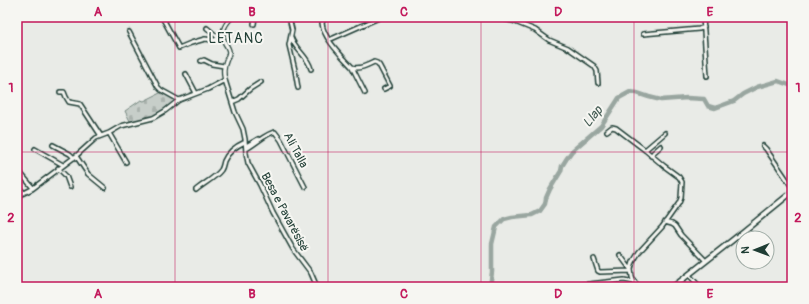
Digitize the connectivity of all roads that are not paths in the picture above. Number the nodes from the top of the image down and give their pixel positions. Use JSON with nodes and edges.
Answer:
{"nodes":[{"id":1,"x":162,"y":17,"type":"edge"},
{"id":2,"x":170,"y":17,"type":"edge"},
{"id":3,"x":232,"y":17,"type":"edge"},
{"id":4,"x":255,"y":17,"type":"edge"},
{"id":5,"x":289,"y":17,"type":"edge"},
{"id":6,"x":325,"y":17,"type":"edge"},
{"id":7,"x":381,"y":17,"type":"edge"},
{"id":8,"x":495,"y":17,"type":"edge"},
{"id":9,"x":703,"y":17,"type":"edge"},
{"id":10,"x":164,"y":21,"type":"junction"},
{"id":11,"x":254,"y":24,"type":"dead end"},
{"id":12,"x":704,"y":27,"type":"junction"},
{"id":13,"x":207,"y":28,"type":"dead end"},
{"id":14,"x":129,"y":32,"type":"dead end"},
{"id":15,"x":643,"y":34,"type":"dead end"},
{"id":16,"x":291,"y":37,"type":"junction"},
{"id":17,"x":222,"y":38,"type":"junction"},
{"id":18,"x":329,"y":40,"type":"junction"},
{"id":19,"x":200,"y":61,"type":"dead end"},
{"id":20,"x":224,"y":66,"type":"junction"},
{"id":21,"x":352,"y":68,"type":"junction"},
{"id":22,"x":311,"y":69,"type":"dead end"},
{"id":23,"x":186,"y":74,"type":"dead end"},
{"id":24,"x":707,"y":76,"type":"dead end"},
{"id":25,"x":226,"y":82,"type":"junction"},
{"id":26,"x":261,"y":82,"type":"dead end"},
{"id":27,"x":598,"y":83,"type":"dead end"},
{"id":28,"x":298,"y":88,"type":"dead end"},
{"id":29,"x":384,"y":89,"type":"dead end"},
{"id":30,"x":60,"y":92,"type":"dead end"},
{"id":31,"x":196,"y":93,"type":"junction"},
{"id":32,"x":365,"y":93,"type":"dead end"},
{"id":33,"x":179,"y":100,"type":"junction"},
{"id":34,"x":232,"y":102,"type":"junction"},
{"id":35,"x":272,"y":129,"type":"dead end"},
{"id":36,"x":607,"y":131,"type":"dead end"},
{"id":37,"x":109,"y":132,"type":"junction"},
{"id":38,"x":665,"y":133,"type":"dead end"},
{"id":39,"x":101,"y":136,"type":"junction"},
{"id":40,"x":53,"y":145,"type":"dead end"},
{"id":41,"x":246,"y":146,"type":"junction"},
{"id":42,"x":661,"y":146,"type":"dead end"},
{"id":43,"x":763,"y":146,"type":"dead end"},
{"id":44,"x":35,"y":149,"type":"dead end"},
{"id":45,"x":645,"y":150,"type":"junction"},
{"id":46,"x":75,"y":156,"type":"junction"},
{"id":47,"x":651,"y":156,"type":"junction"},
{"id":48,"x":126,"y":162,"type":"dead end"},
{"id":49,"x":63,"y":165,"type":"junction"},
{"id":50,"x":58,"y":168,"type":"junction"},
{"id":51,"x":17,"y":169,"type":"edge"},
{"id":52,"x":17,"y":185,"type":"edge"},
{"id":53,"x":70,"y":187,"type":"dead end"},
{"id":54,"x":305,"y":187,"type":"dead end"},
{"id":55,"x":792,"y":187,"type":"edge"},
{"id":56,"x":33,"y":188,"type":"junction"},
{"id":57,"x":105,"y":188,"type":"dead end"},
{"id":58,"x":196,"y":190,"type":"dead end"},
{"id":59,"x":792,"y":192,"type":"edge"},
{"id":60,"x":24,"y":193,"type":"junction"},
{"id":61,"x":17,"y":196,"type":"edge"},
{"id":62,"x":666,"y":222,"type":"junction"},
{"id":63,"x":620,"y":255,"type":"dead end"},
{"id":64,"x":594,"y":260,"type":"dead end"},
{"id":65,"x":706,"y":261,"type":"junction"},
{"id":66,"x":631,"y":271,"type":"junction"},
{"id":67,"x":689,"y":275,"type":"junction"},
{"id":68,"x":634,"y":282,"type":"junction"},
{"id":69,"x":317,"y":287,"type":"edge"},
{"id":70,"x":564,"y":287,"type":"edge"},
{"id":71,"x":639,"y":287,"type":"edge"},
{"id":72,"x":673,"y":287,"type":"edge"},
{"id":73,"x":700,"y":287,"type":"edge"}],
"edges":[{"from":1,"to":10,"type":"street"},
{"from":2,"to":10,"type":"street"},
{"from":3,"to":17,"type":"street"},
{"from":4,"to":11,"type":"street"},
{"from":5,"to":16,"type":"street"},
{"from":6,"to":18,"type":"street"},
{"from":7,"to":18,"type":"street"},
{"from":8,"to":27,"type":"street"},
{"from":9,"to":12,"type":"street"},
{"from":10,"to":17,"type":"street"},
{"from":12,"to":15,"type":"street"},
{"from":12,"to":24,"type":"street"},
{"from":13,"to":17,"type":"street"},
{"from":14,"to":33,"type":"street"},
{"from":16,"to":22,"type":"street"},
{"from":16,"to":28,"type":"street"},
{"from":17,"to":20,"type":"street"},
{"from":18,"to":21,"type":"street"},
{"from":19,"to":20,"type":"street"},
{"from":20,"to":25,"type":"street"},
{"from":21,"to":29,"type":"street"},
{"from":21,"to":32,"type":"street"},
{"from":23,"to":31,"type":"street"},
{"from":25,"to":31,"type":"street"},
{"from":25,"to":34,"type":"street","name":"Besa e Pavarësisë"},
{"from":26,"to":34,"type":"street"},
{"from":30,"to":39,"type":"street"},
{"from":31,"to":33,"type":"street"},
{"from":33,"to":37,"type":"street"},
{"from":34,"to":41,"type":"street","name":"Besa e Pavarësisë"},
{"from":35,"to":41,"type":"street"},
{"from":36,"to":45,"type":"street"},
{"from":37,"to":39,"type":"street"},
{"from":37,"to":48,"type":"street"},
{"from":38,"to":45,"type":"street"},
{"from":39,"to":46,"type":"street"},
{"from":40,"to":46,"type":"street"},
{"from":41,"to":54,"type":"street","name":"Ali Talla"},
{"from":41,"to":58,"type":"street"},
{"from":41,"to":69,"type":"street","name":"Besa e Pavarësisë"},
{"from":42,"to":47,"type":"street"},
{"from":43,"to":55,"type":"street"},
{"from":44,"to":49,"type":"street"},
{"from":45,"to":47,"type":"street"},
{"from":46,"to":49,"type":"street"},
{"from":46,"to":57,"type":"street"},
{"from":47,"to":62,"type":"street"},
{"from":49,"to":50,"type":"street"},
{"from":50,"to":53,"type":"street"},
{"from":50,"to":56,"type":"street"},
{"from":51,"to":56,"type":"street"},
{"from":52,"to":60,"type":"street"},
{"from":56,"to":60,"type":"street"},
{"from":59,"to":65,"type":"main road"},
{"from":60,"to":61,"type":"street"},
{"from":62,"to":65,"type":"street"},
{"from":62,"to":66,"type":"street"},
{"from":63,"to":66,"type":"street"},
{"from":64,"to":66,"type":"street"},
{"from":65,"to":67,"type":"main road"},
{"from":66,"to":68,"type":"street"},
{"from":67,"to":72,"type":"main road"},
{"from":67,"to":73,"type":"street"},
{"from":68,"to":70,"type":"street"},
{"from":68,"to":71,"type":"street"}]}
